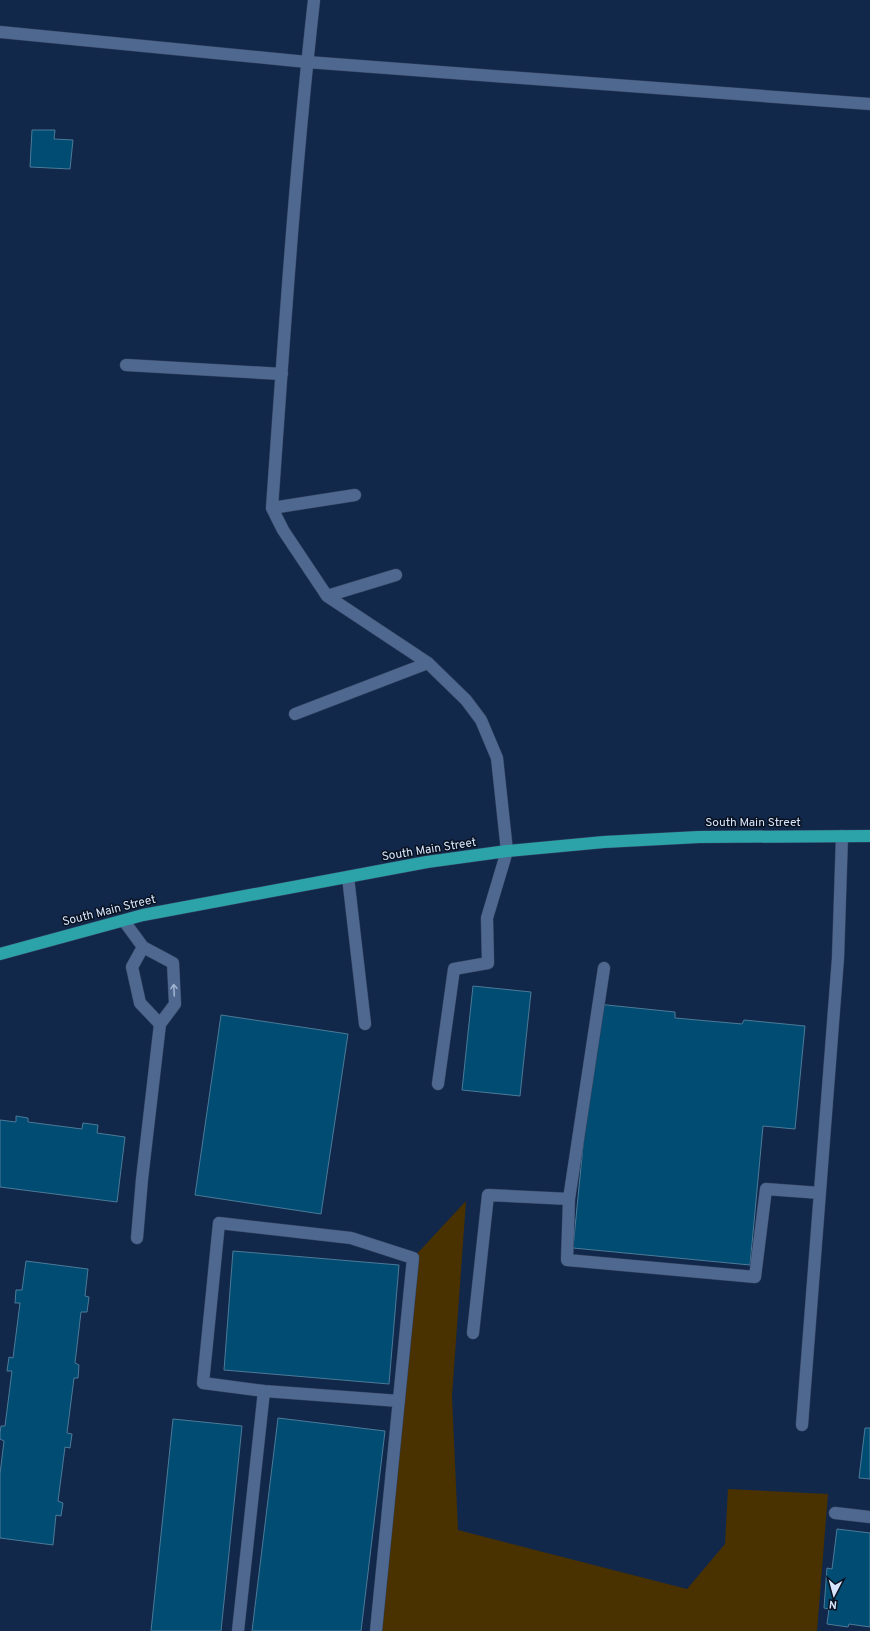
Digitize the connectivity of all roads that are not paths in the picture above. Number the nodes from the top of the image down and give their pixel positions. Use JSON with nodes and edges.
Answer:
{"nodes":[{"id":1,"x":314,"y":0,"type":"edge"},
{"id":2,"x":0,"y":32,"type":"edge"},
{"id":3,"x":307,"y":62,"type":"junction"},
{"id":4,"x":870,"y":104,"type":"edge"},
{"id":5,"x":126,"y":365,"type":"dead end"},
{"id":6,"x":282,"y":374,"type":"junction"},
{"id":7,"x":356,"y":495,"type":"dead end"},
{"id":8,"x":272,"y":508,"type":"junction"},
{"id":9,"x":396,"y":575,"type":"dead end"},
{"id":10,"x":327,"y":596,"type":"junction"},
{"id":11,"x":428,"y":663,"type":"junction"},
{"id":12,"x":295,"y":714,"type":"dead end"},
{"id":13,"x":842,"y":836,"type":"junction"},
{"id":14,"x":870,"y":836,"type":"edge"},
{"id":15,"x":508,"y":851,"type":"junction"},
{"id":16,"x":348,"y":877,"type":"junction"},
{"id":17,"x":124,"y":921,"type":"junction"},
{"id":18,"x":143,"y":947,"type":"junction"},
{"id":19,"x":0,"y":954,"type":"edge"},
{"id":20,"x":604,"y":968,"type":"dead end"},
{"id":21,"x":160,"y":1024,"type":"junction"},
{"id":22,"x":365,"y":1024,"type":"dead end"},
{"id":23,"x":438,"y":1084,"type":"dead end"},
{"id":24,"x":820,"y":1193,"type":"junction"},
{"id":25,"x":569,"y":1199,"type":"junction"},
{"id":26,"x":137,"y":1238,"type":"dead end"},
{"id":27,"x":473,"y":1333,"type":"dead end"},
{"id":28,"x":264,"y":1391,"type":"junction"},
{"id":29,"x":399,"y":1400,"type":"junction"},
{"id":30,"x":802,"y":1425,"type":"dead end"},
{"id":31,"x":835,"y":1513,"type":"dead end"},
{"id":32,"x":870,"y":1517,"type":"edge"},
{"id":33,"x":238,"y":1631,"type":"edge"},
{"id":34,"x":376,"y":1631,"type":"edge"}],
"edges":[{"from":1,"to":3,"type":"lane"},
{"from":2,"to":3,"type":"lane"},
{"from":3,"to":4,"type":"lane"},
{"from":3,"to":6,"type":"lane"},
{"from":5,"to":6,"type":"lane"},
{"from":6,"to":8,"type":"lane"},
{"from":7,"to":8,"type":"lane"},
{"from":8,"to":10,"type":"lane"},
{"from":9,"to":10,"type":"lane"},
{"from":10,"to":11,"type":"lane"},
{"from":11,"to":12,"type":"lane"},
{"from":11,"to":15,"type":"lane"},
{"from":13,"to":14,"type":"highway","name":"South Main Street"},
{"from":13,"to":15,"type":"highway","name":"South Main Street"},
{"from":13,"to":24,"type":"lane"},
{"from":15,"to":16,"type":"highway","name":"South Main Street"},
{"from":15,"to":23,"type":"lane"},
{"from":16,"to":17,"type":"highway","name":"South Main Street"},
{"from":16,"to":22,"type":"lane"},
{"from":17,"to":18,"type":"lane"},
{"from":17,"to":19,"type":"highway","name":"South Main Street"},
{"from":18,"to":21,"type":"lane"},
{"from":21,"to":18,"type":"lane","one_way":true},
{"from":20,"to":25,"type":"lane"},
{"from":21,"to":26,"type":"lane"},
{"from":24,"to":25,"type":"lane"},
{"from":24,"to":30,"type":"lane"},
{"from":25,"to":27,"type":"lane"},
{"from":28,"to":29,"type":"lane"},
{"from":28,"to":29,"type":"lane"},
{"from":28,"to":33,"type":"lane"},
{"from":29,"to":34,"type":"lane"},
{"from":31,"to":32,"type":"lane"}]}
